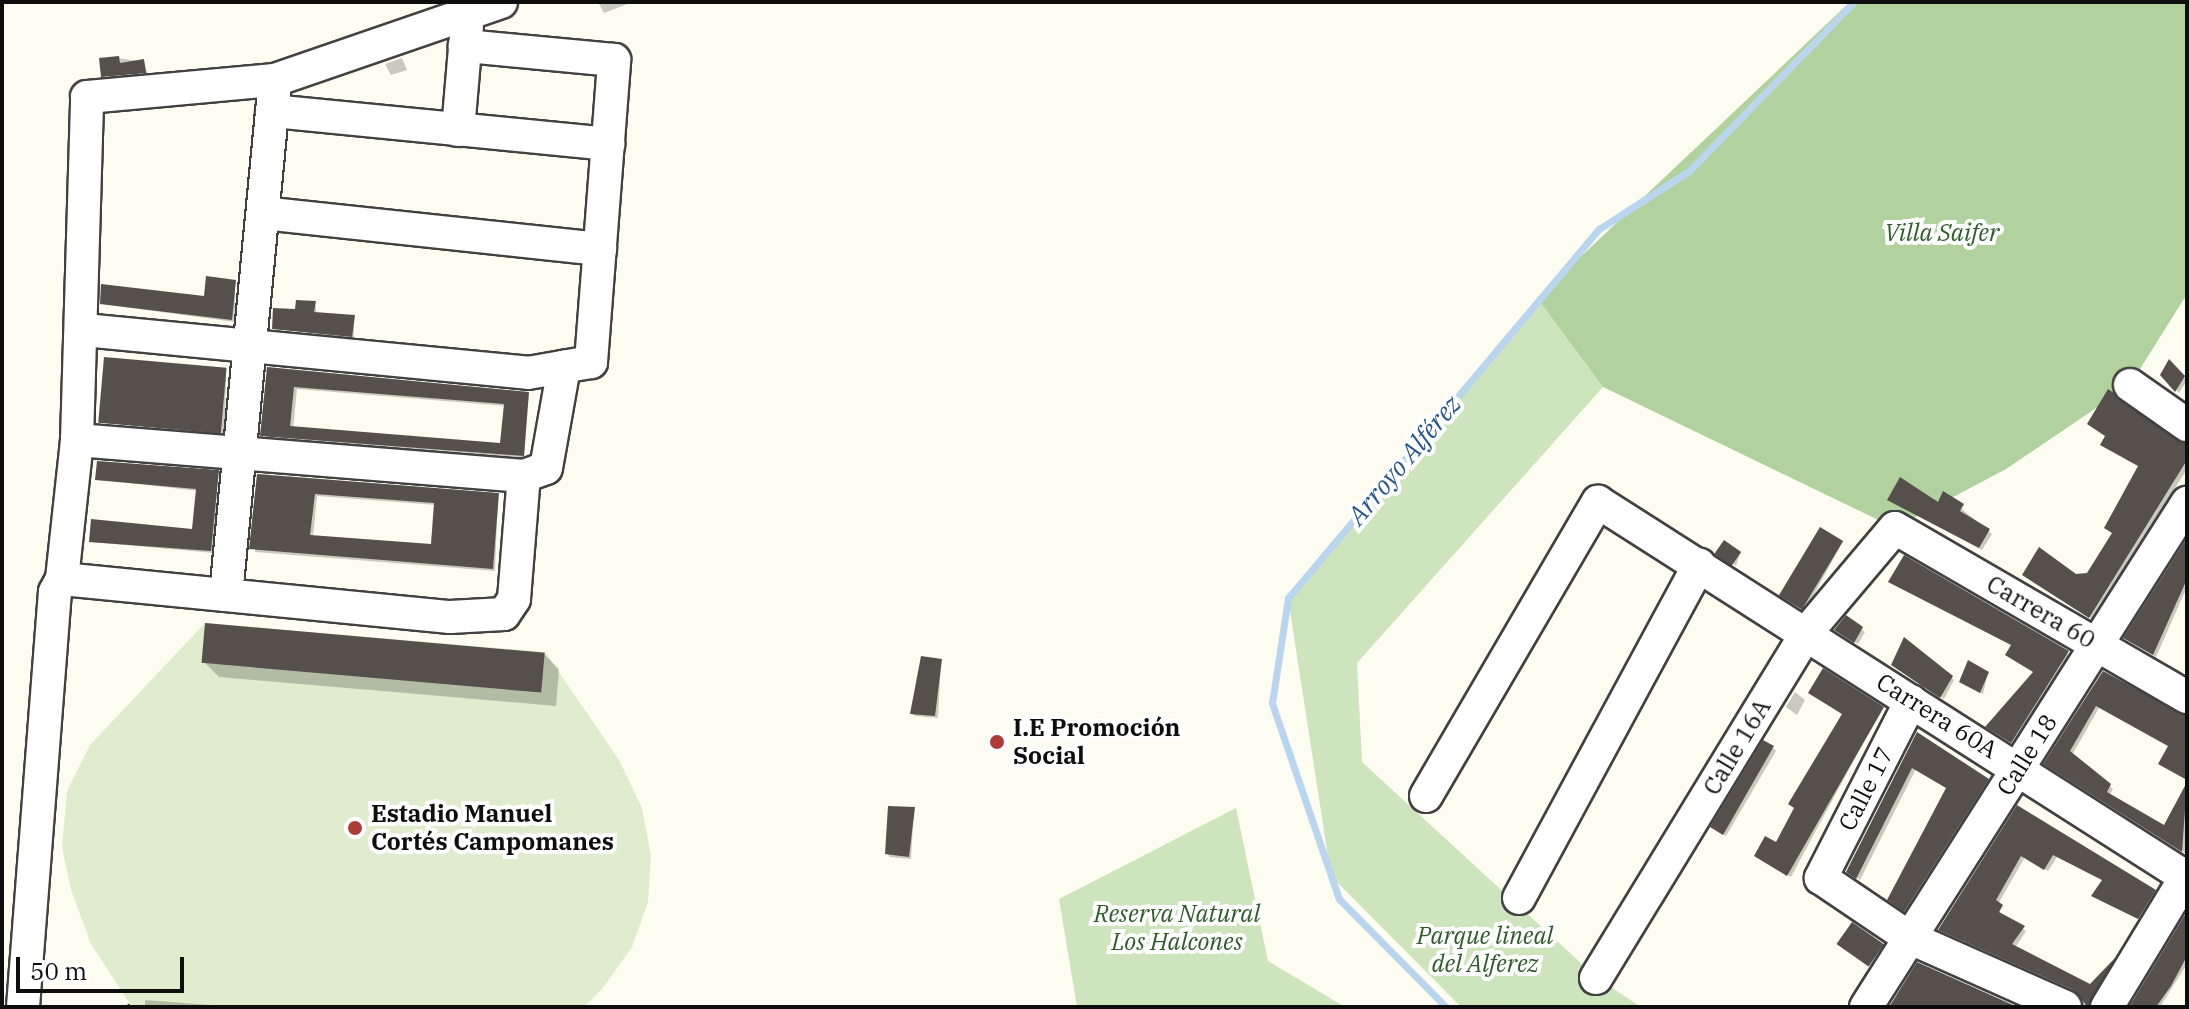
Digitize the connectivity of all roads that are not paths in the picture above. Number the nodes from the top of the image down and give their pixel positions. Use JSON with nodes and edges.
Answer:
{"nodes":[{"id":1,"x":501,"y":2,"type":"edge"},
{"id":2,"x":468,"y":14,"type":"junction"},
{"id":3,"x":465,"y":46,"type":"junction"},
{"id":4,"x":274,"y":96,"type":"junction"},
{"id":5,"x":458,"y":130,"type":"junction"},
{"id":6,"x":608,"y":144,"type":"junction"},
{"id":7,"x":263,"y":213,"type":"junction"},
{"id":8,"x":600,"y":249,"type":"junction"},
{"id":9,"x":84,"y":330,"type":"junction"},
{"id":10,"x":250,"y":346,"type":"junction"},
{"id":11,"x":564,"y":367,"type":"junction"},
{"id":12,"x":2130,"y":385,"type":"dead end"},
{"id":13,"x":2187,"y":425,"type":"edge"},
{"id":14,"x":77,"y":440,"type":"junction"},
{"id":15,"x":239,"y":456,"type":"junction"},
{"id":16,"x":524,"y":476,"type":"junction"},
{"id":17,"x":2187,"y":503,"type":"edge"},
{"id":18,"x":1895,"y":528,"type":"joint"},
{"id":19,"x":1699,"y":565,"type":"junction"},
{"id":20,"x":62,"y":579,"type":"junction"},
{"id":21,"x":226,"y":595,"type":"junction"},
{"id":22,"x":1807,"y":632,"type":"junction"},
{"id":23,"x":2096,"y":644,"type":"junction"},
{"id":24,"x":2187,"y":697,"type":"edge"},
{"id":25,"x":1911,"y":701,"type":"junction"},
{"id":26,"x":2019,"y":768,"type":"junction"},
{"id":27,"x":1426,"y":796,"type":"dead end"},
{"id":28,"x":2186,"y":877,"type":"edge"},
{"id":29,"x":1519,"y":898,"type":"dead end"},
{"id":30,"x":1908,"y":937,"type":"junction"},
{"id":31,"x":1596,"y":978,"type":"dead end"},
{"id":32,"x":23,"y":1007,"type":"edge"},
{"id":33,"x":1866,"y":1007,"type":"edge"},
{"id":34,"x":2065,"y":1007,"type":"edge"},
{"id":35,"x":2107,"y":1007,"type":"edge"}],
"edges":[{"from":1,"to":2,"type":"street"},
{"from":2,"to":3,"type":"street"},
{"from":2,"to":4,"type":"street"},
{"from":3,"to":5,"type":"street"},
{"from":3,"to":6,"type":"street"},
{"from":4,"to":5,"type":"street"},
{"from":4,"to":7,"type":"street"},
{"from":4,"to":9,"type":"street"},
{"from":5,"to":6,"type":"street"},
{"from":6,"to":8,"type":"street"},
{"from":7,"to":8,"type":"street"},
{"from":7,"to":10,"type":"street"},
{"from":8,"to":11,"type":"street"},
{"from":9,"to":10,"type":"street"},
{"from":9,"to":14,"type":"street"},
{"from":10,"to":11,"type":"street"},
{"from":10,"to":15,"type":"street"},
{"from":11,"to":16,"type":"street"},
{"from":12,"to":13,"type":"street"},
{"from":14,"to":15,"type":"street"},
{"from":14,"to":20,"type":"street"},
{"from":15,"to":16,"type":"street"},
{"from":15,"to":21,"type":"street"},
{"from":16,"to":21,"type":"street"},
{"from":17,"to":23,"type":"street","name":"Calle 18"},
{"from":18,"to":22,"type":"street","name":"Calle 16A"},
{"from":18,"to":23,"type":"street","name":"Carrera 60"},
{"from":19,"to":22,"type":"street","name":"Carrera 60A"},
{"from":19,"to":27,"type":"street","name":"Carrera 60A"},
{"from":19,"to":29,"type":"street"},
{"from":20,"to":21,"type":"street"},
{"from":20,"to":32,"type":"street"},
{"from":22,"to":25,"type":"street","name":"Carrera 60A"},
{"from":22,"to":31,"type":"street","name":"Calle 16A"},
{"from":23,"to":24,"type":"street","name":"Carrera 60"},
{"from":23,"to":26,"type":"street","name":"Calle 18"},
{"from":25,"to":26,"type":"street","name":"Carrera 60A"},
{"from":25,"to":30,"type":"street","name":"Calle 17"},
{"from":26,"to":28,"type":"street","name":"Carrera 60A"},
{"from":26,"to":30,"type":"street","name":"Calle 18"},
{"from":28,"to":35,"type":"street"},
{"from":30,"to":33,"type":"street","name":"Calle 18"},
{"from":30,"to":34,"type":"street"}]}
